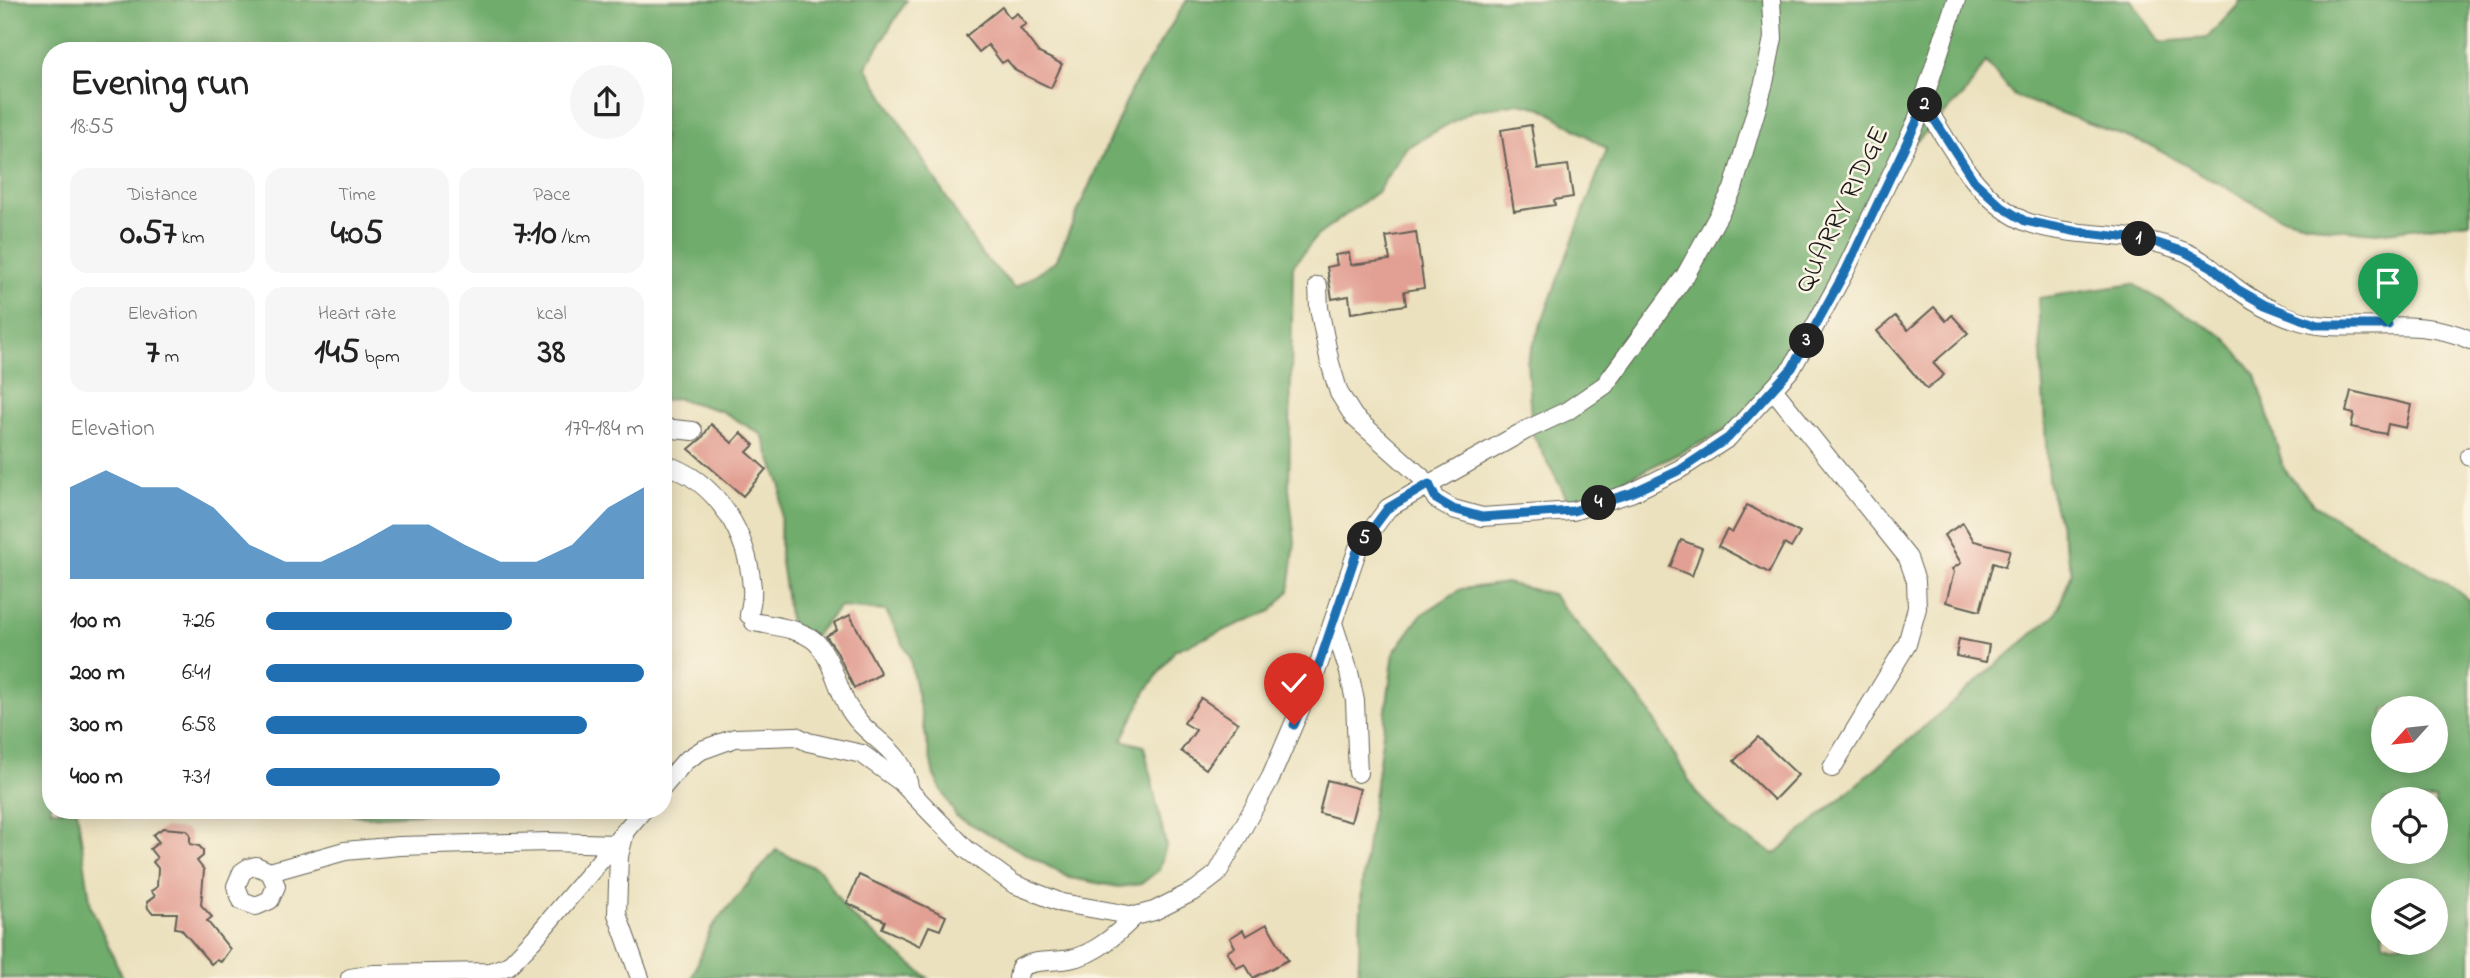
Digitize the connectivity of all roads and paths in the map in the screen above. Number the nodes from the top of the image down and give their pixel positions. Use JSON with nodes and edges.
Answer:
{"nodes":[{"id":1,"x":1772,"y":0,"type":"edge"},
{"id":2,"x":1956,"y":0,"type":"edge"},
{"id":3,"x":1923,"y":102,"type":"junction"},
{"id":4,"x":1318,"y":286,"type":"dead end"},
{"id":5,"x":2470,"y":340,"type":"edge"},
{"id":6,"x":1773,"y":389,"type":"junction"},
{"id":7,"x":672,"y":429,"type":"edge"},
{"id":8,"x":693,"y":431,"type":"dead end"},
{"id":9,"x":672,"y":466,"type":"edge"},
{"id":10,"x":1429,"y":484,"type":"junction"},
{"id":11,"x":1333,"y":623,"type":"junction"},
{"id":12,"x":1832,"y":768,"type":"dead end"},
{"id":13,"x":1358,"y":773,"type":"dead end"},
{"id":14,"x":672,"y":776,"type":"edge"},
{"id":15,"x":910,"y":791,"type":"junction"},
{"id":16,"x":636,"y":819,"type":"edge"},
{"id":17,"x":620,"y":839,"type":"junction"},
{"id":18,"x":270,"y":872,"type":"dead end"},
{"id":19,"x":1135,"y":916,"type":"junction"},
{"id":20,"x":350,"y":978,"type":"edge"},
{"id":21,"x":640,"y":978,"type":"edge"},
{"id":22,"x":1018,"y":978,"type":"edge"}],
"edges":[{"from":1,"to":10,"type":"street"},
{"from":2,"to":3,"type":"street","name":"QUARRY RIDGE"},
{"from":3,"to":5,"type":"street"},
{"from":3,"to":6,"type":"street","name":"QUARRY RIDGE"},
{"from":4,"to":10,"type":"street","name":"QUARRY RIDGE"},
{"from":6,"to":10,"type":"street","name":"QUARRY RIDGE"},
{"from":6,"to":12,"type":"street"},
{"from":7,"to":8,"type":"street"},
{"from":9,"to":15,"type":"street"},
{"from":10,"to":11,"type":"street"},
{"from":11,"to":13,"type":"street"},
{"from":11,"to":19,"type":"street"},
{"from":14,"to":15,"type":"street"},
{"from":15,"to":19,"type":"street"},
{"from":16,"to":17,"type":"street"},
{"from":17,"to":18,"type":"street"},
{"from":17,"to":20,"type":"street"},
{"from":17,"to":21,"type":"street"},
{"from":19,"to":22,"type":"street"}]}
